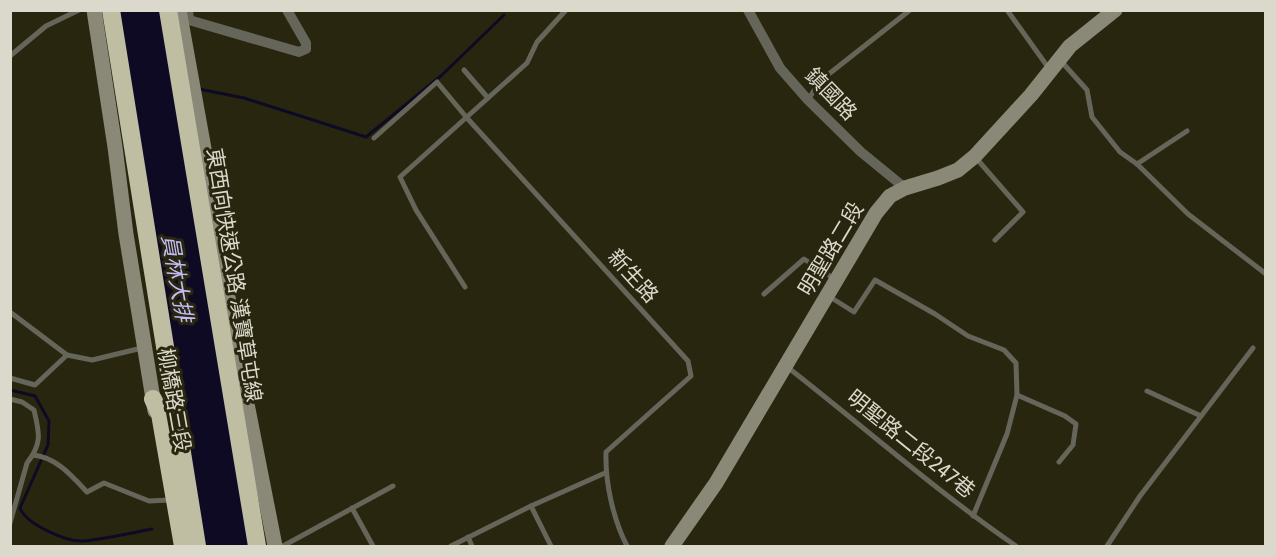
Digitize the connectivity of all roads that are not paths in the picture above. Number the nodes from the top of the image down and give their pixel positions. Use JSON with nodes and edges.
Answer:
{"nodes":[{"id":1,"x":79,"y":10,"type":"edge"},
{"id":2,"x":94,"y":10,"type":"edge"},
{"id":3,"x":111,"y":10,"type":"edge"},
{"id":4,"x":168,"y":10,"type":"edge"},
{"id":5,"x":179,"y":10,"type":"edge"},
{"id":6,"x":188,"y":10,"type":"edge"},
{"id":7,"x":287,"y":10,"type":"edge"},
{"id":8,"x":566,"y":10,"type":"edge"},
{"id":9,"x":748,"y":10,"type":"edge"},
{"id":10,"x":909,"y":10,"type":"edge"},
{"id":11,"x":1017,"y":10,"type":"edge"},
{"id":12,"x":1115,"y":10,"type":"edge"},
{"id":13,"x":1009,"y":13,"type":"edge"},
{"id":14,"x":10,"y":56,"type":"edge"},
{"id":15,"x":1055,"y":65,"type":"junction"},
{"id":16,"x":464,"y":70,"type":"dead end"},
{"id":17,"x":488,"y":98,"type":"junction"},
{"id":18,"x":808,"y":100,"type":"junction"},
{"id":19,"x":467,"y":118,"type":"junction"},
{"id":20,"x":1187,"y":131,"type":"dead end"},
{"id":21,"x":374,"y":138,"type":"dead end"},
{"id":22,"x":975,"y":156,"type":"junction"},
{"id":23,"x":1137,"y":164,"type":"junction"},
{"id":24,"x":904,"y":188,"type":"junction"},
{"id":25,"x":995,"y":240,"type":"dead end"},
{"id":26,"x":1266,"y":274,"type":"edge"},
{"id":27,"x":836,"y":280,"type":"junction"},
{"id":28,"x":465,"y":287,"type":"dead end"},
{"id":29,"x":764,"y":294,"type":"dead end"},
{"id":30,"x":827,"y":295,"type":"junction"},
{"id":31,"x":10,"y":312,"type":"edge"},
{"id":32,"x":144,"y":347,"type":"junction"},
{"id":33,"x":1253,"y":348,"type":"dead end"},
{"id":34,"x":237,"y":353,"type":"junction"},
{"id":35,"x":67,"y":355,"type":"junction"},
{"id":36,"x":786,"y":366,"type":"junction"},
{"id":37,"x":10,"y":378,"type":"edge"},
{"id":38,"x":1147,"y":391,"type":"dead end"},
{"id":39,"x":1017,"y":395,"type":"junction"},
{"id":40,"x":10,"y":399,"type":"edge"},
{"id":41,"x":153,"y":399,"type":"junction"},
{"id":42,"x":1201,"y":416,"type":"junction"},
{"id":43,"x":33,"y":455,"type":"junction"},
{"id":44,"x":1059,"y":462,"type":"dead end"},
{"id":45,"x":605,"y":473,"type":"junction"},
{"id":46,"x":393,"y":486,"type":"dead end"},
{"id":47,"x":170,"y":500,"type":"junction"},
{"id":48,"x":531,"y":506,"type":"junction"},
{"id":49,"x":352,"y":508,"type":"junction"},
{"id":50,"x":973,"y":516,"type":"junction"},
{"id":51,"x":10,"y":523,"type":"edge"},
{"id":52,"x":468,"y":537,"type":"junction"},
{"id":53,"x":177,"y":546,"type":"edge"},
{"id":54,"x":183,"y":546,"type":"edge"},
{"id":55,"x":197,"y":546,"type":"edge"},
{"id":56,"x":257,"y":546,"type":"edge"},
{"id":57,"x":265,"y":546,"type":"edge"},
{"id":58,"x":275,"y":546,"type":"edge"},
{"id":59,"x":283,"y":546,"type":"edge"},
{"id":60,"x":373,"y":546,"type":"edge"},
{"id":61,"x":451,"y":546,"type":"edge"},
{"id":62,"x":472,"y":546,"type":"edge"},
{"id":63,"x":551,"y":546,"type":"edge"},
{"id":64,"x":627,"y":546,"type":"edge"},
{"id":65,"x":672,"y":546,"type":"edge"},
{"id":66,"x":1016,"y":546,"type":"edge"},
{"id":67,"x":1107,"y":546,"type":"edge"}],
"edges":[{"from":1,"to":14,"type":"lane"},
{"from":2,"to":32,"type":"main road","name":"柳橋路三段"},
{"from":3,"to":55,"type":"highway"},
{"from":4,"to":56,"type":"highway","name":"東西向快速公路 漢寶草屯線"},
{"from":5,"to":34,"type":"main road"},
{"from":6,"to":7,"type":"street"},
{"from":8,"to":17,"type":"lane"},
{"from":9,"to":18,"type":"street","name":"鎮國路"},
{"from":10,"to":18,"type":"lane"},
{"from":11,"to":13,"type":"lane"},
{"from":12,"to":15,"type":"main road","name":"明聖路二段"},
{"from":13,"to":15,"type":"lane"},
{"from":15,"to":22,"type":"main road","name":"明聖路二段"},
{"from":15,"to":23,"type":"lane"},
{"from":16,"to":17,"type":"lane"},
{"from":17,"to":19,"type":"lane"},
{"from":18,"to":24,"type":"street","name":"鎮國路"},
{"from":19,"to":21,"type":"lane"},
{"from":19,"to":28,"type":"lane"},
{"from":19,"to":45,"type":"lane","name":"新生路"},
{"from":20,"to":23,"type":"lane"},
{"from":22,"to":24,"type":"main road","name":"明聖路二段"},
{"from":22,"to":25,"type":"lane"},
{"from":23,"to":26,"type":"lane"},
{"from":24,"to":27,"type":"main road","name":"明聖路二段"},
{"from":27,"to":29,"type":"lane"},
{"from":27,"to":30,"type":"main road","name":"明聖路二段"},
{"from":30,"to":36,"type":"main road","name":"明聖路二段"},
{"from":30,"to":39,"type":"lane"},
{"from":31,"to":35,"type":"lane"},
{"from":32,"to":35,"type":"lane"},
{"from":32,"to":41,"type":"main road","name":"柳橋路三段"},
{"from":33,"to":42,"type":"lane"},
{"from":34,"to":57,"type":"highway"},
{"from":34,"to":58,"type":"main road"},
{"from":35,"to":37,"type":"lane"},
{"from":36,"to":50,"type":"lane","name":"明聖路二段247巷"},
{"from":36,"to":65,"type":"main road","name":"明聖路二段"},
{"from":38,"to":42,"type":"lane"},
{"from":39,"to":44,"type":"lane"},
{"from":39,"to":50,"type":"lane"},
{"from":40,"to":43,"type":"lane"},
{"from":41,"to":47,"type":"main road","name":"柳橋路三段"},
{"from":41,"to":54,"type":"highway"},
{"from":42,"to":67,"type":"lane"},
{"from":43,"to":47,"type":"lane"},
{"from":43,"to":51,"type":"lane"},
{"from":45,"to":48,"type":"lane"},
{"from":45,"to":64,"type":"lane"},
{"from":46,"to":49,"type":"lane"},
{"from":47,"to":53,"type":"main road","name":"柳橋路三段"},
{"from":48,"to":52,"type":"lane"},
{"from":48,"to":63,"type":"lane"},
{"from":49,"to":59,"type":"lane"},
{"from":49,"to":60,"type":"lane"},
{"from":50,"to":66,"type":"lane","name":"明聖路二段247巷"},
{"from":52,"to":61,"type":"lane"},
{"from":52,"to":62,"type":"lane"}]}
